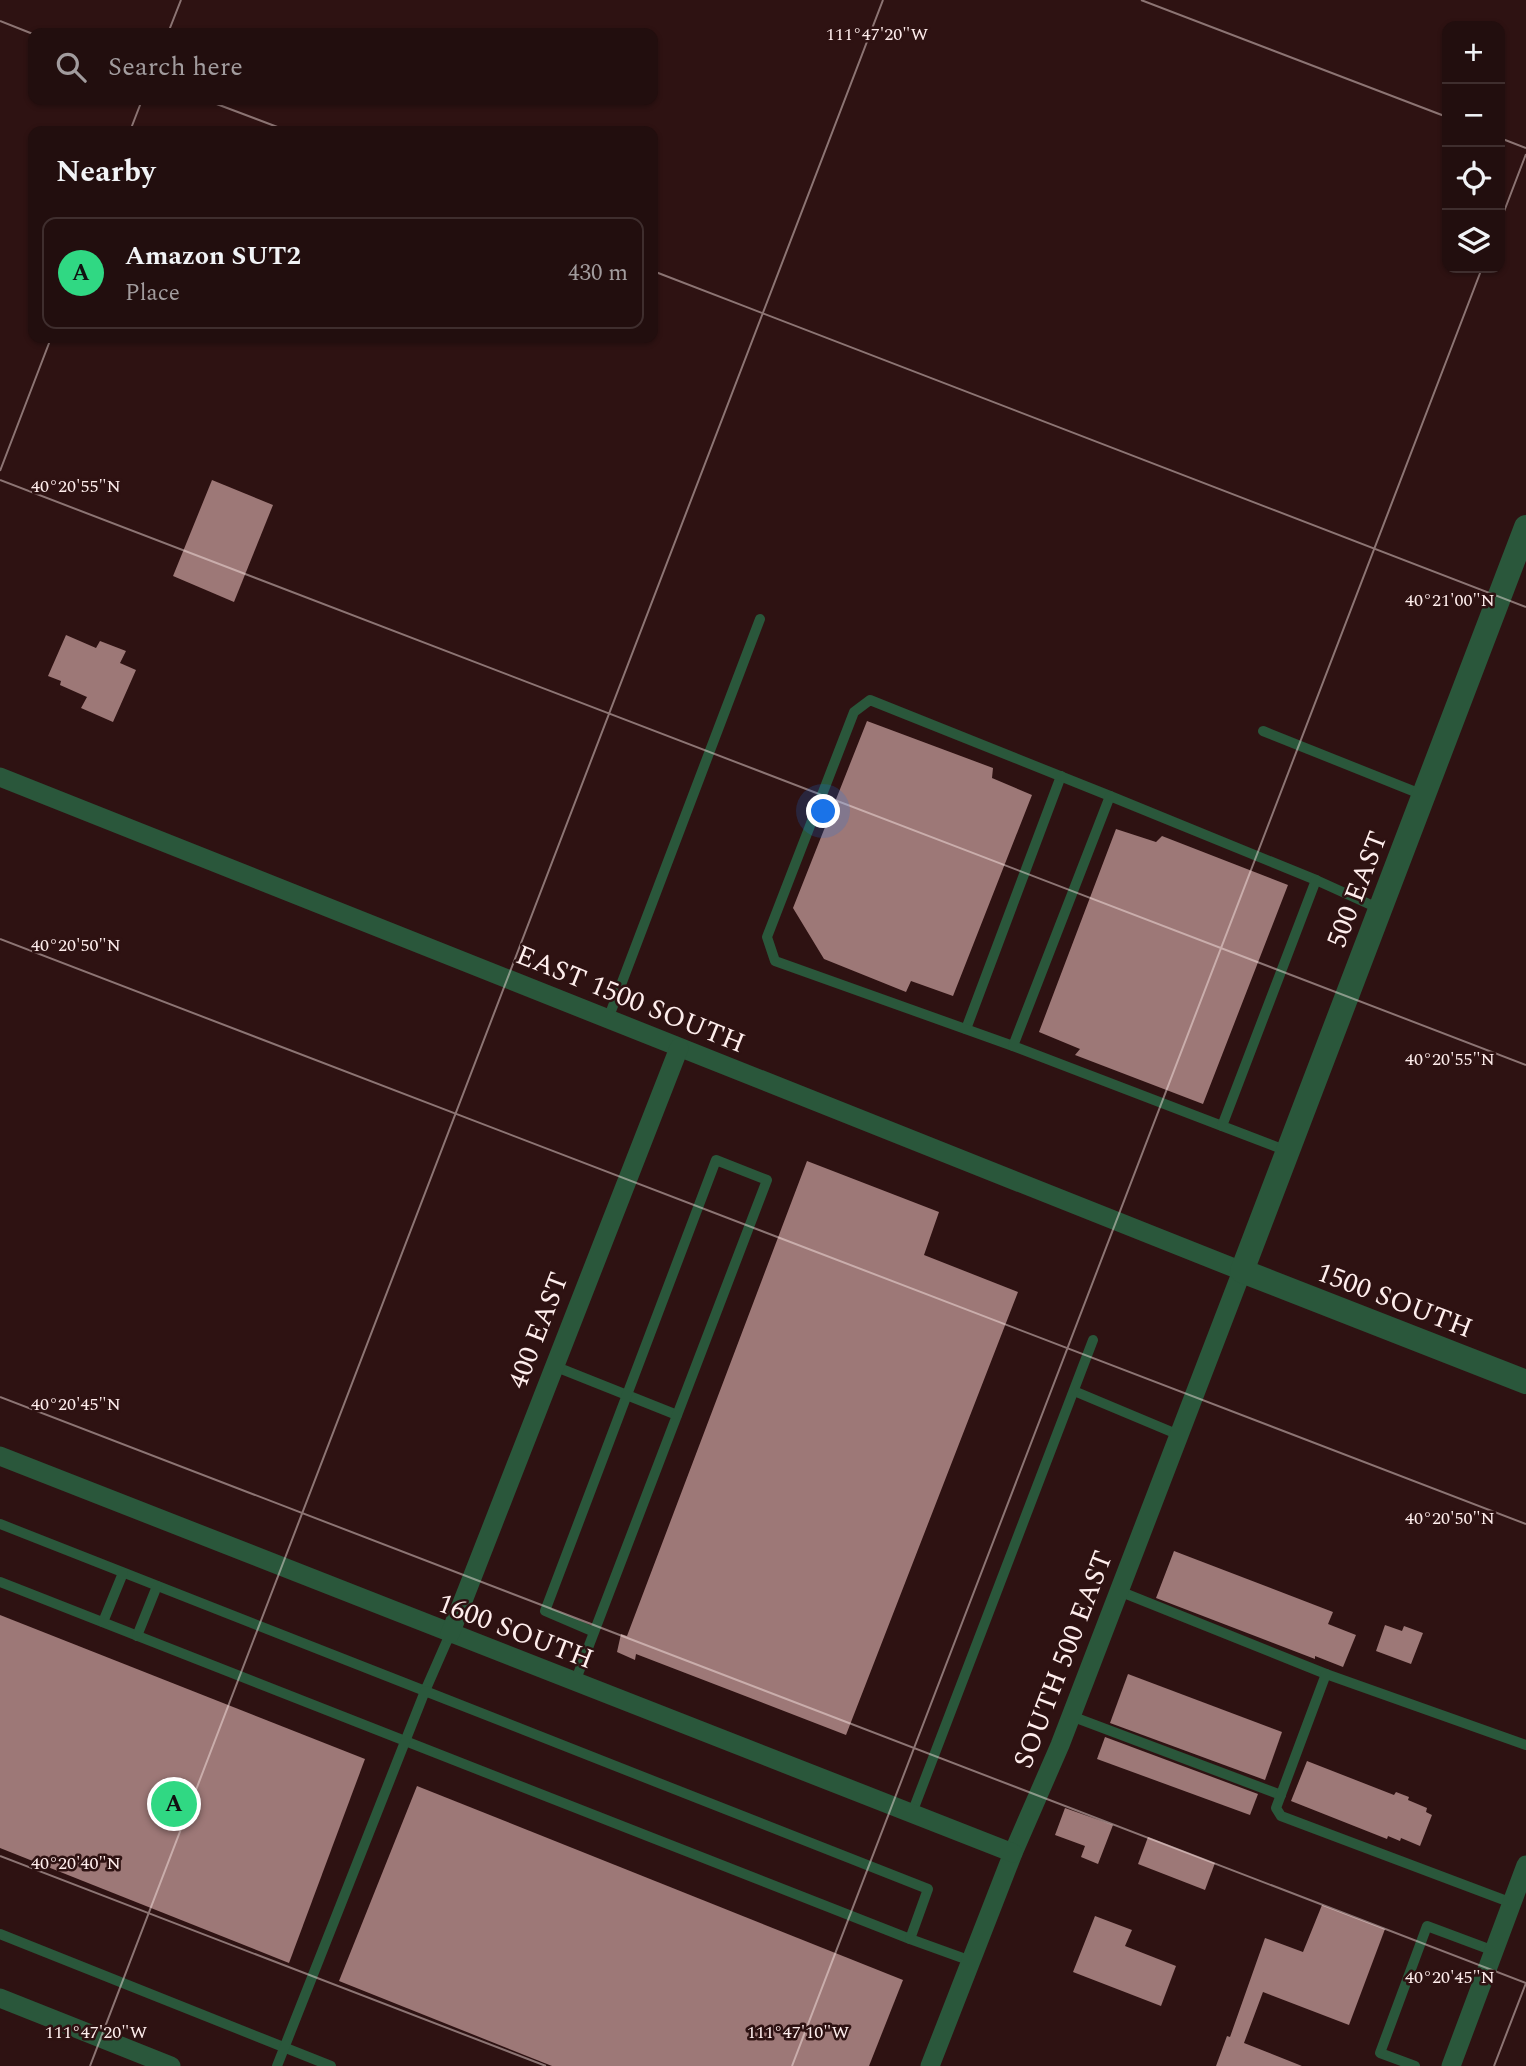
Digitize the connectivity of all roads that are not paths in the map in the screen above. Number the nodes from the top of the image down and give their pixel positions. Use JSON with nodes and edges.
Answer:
{"nodes":[{"id":1,"x":1526,"y":527,"type":"edge"},
{"id":2,"x":760,"y":619,"type":"dead end"},
{"id":3,"x":1263,"y":731,"type":"dead end"},
{"id":4,"x":1061,"y":776,"type":"junction"},
{"id":5,"x":0,"y":777,"type":"edge"},
{"id":6,"x":1424,"y":795,"type":"junction"},
{"id":7,"x":1110,"y":796,"type":"junction"},
{"id":8,"x":1316,"y":880,"type":"junction"},
{"id":9,"x":1380,"y":909,"type":"junction"},
{"id":10,"x":608,"y":1019,"type":"junction"},
{"id":11,"x":966,"y":1029,"type":"junction"},
{"id":12,"x":1013,"y":1046,"type":"junction"},
{"id":13,"x":679,"y":1048,"type":"junction"},
{"id":14,"x":1222,"y":1126,"type":"junction"},
{"id":15,"x":1288,"y":1151,"type":"junction"},
{"id":16,"x":1242,"y":1271,"type":"junction"},
{"id":17,"x":1093,"y":1340,"type":"dead end"},
{"id":18,"x":553,"y":1366,"type":"junction"},
{"id":19,"x":1526,"y":1382,"type":"edge"},
{"id":20,"x":1074,"y":1391,"type":"junction"},
{"id":21,"x":627,"y":1395,"type":"junction"},
{"id":22,"x":677,"y":1415,"type":"junction"},
{"id":23,"x":1179,"y":1435,"type":"junction"},
{"id":24,"x":0,"y":1456,"type":"edge"},
{"id":25,"x":0,"y":1524,"type":"edge"},
{"id":26,"x":124,"y":1573,"type":"junction"},
{"id":27,"x":0,"y":1582,"type":"edge"},
{"id":28,"x":157,"y":1586,"type":"junction"},
{"id":29,"x":1119,"y":1591,"type":"junction"},
{"id":30,"x":103,"y":1622,"type":"junction"},
{"id":31,"x":594,"y":1632,"type":"junction"},
{"id":32,"x":450,"y":1634,"type":"junction"},
{"id":33,"x":137,"y":1636,"type":"junction"},
{"id":34,"x":1326,"y":1674,"type":"junction"},
{"id":35,"x":575,"y":1682,"type":"junction"},
{"id":36,"x":425,"y":1691,"type":"junction"},
{"id":37,"x":1071,"y":1716,"type":"junction"},
{"id":38,"x":405,"y":1741,"type":"junction"},
{"id":39,"x":1526,"y":1745,"type":"edge"},
{"id":40,"x":1281,"y":1795,"type":"junction"},
{"id":41,"x":912,"y":1814,"type":"junction"},
{"id":42,"x":1013,"y":1853,"type":"junction"},
{"id":43,"x":1525,"y":1870,"type":"edge"},
{"id":44,"x":1512,"y":1903,"type":"junction"},
{"id":45,"x":0,"y":1934,"type":"edge"},
{"id":46,"x":910,"y":1939,"type":"junction"},
{"id":47,"x":1494,"y":1951,"type":"junction"},
{"id":48,"x":971,"y":1961,"type":"junction"},
{"id":49,"x":0,"y":1998,"type":"edge"},
{"id":50,"x":285,"y":2048,"type":"junction"},
{"id":51,"x":171,"y":2066,"type":"edge"},
{"id":52,"x":277,"y":2066,"type":"edge"},
{"id":53,"x":331,"y":2066,"type":"edge"},
{"id":54,"x":930,"y":2066,"type":"edge"},
{"id":55,"x":1415,"y":2066,"type":"edge"},
{"id":56,"x":1451,"y":2066,"type":"edge"}],
"edges":[{"from":1,"to":6,"type":"street","name":"500 EAST"},
{"from":2,"to":10,"type":"lane"},
{"from":3,"to":6,"type":"lane"},
{"from":4,"to":7,"type":"lane"},
{"from":4,"to":11,"type":"lane"},
{"from":4,"to":11,"type":"lane"},
{"from":5,"to":10,"type":"street","name":"EAST 1500 SOUTH"},
{"from":6,"to":9,"type":"street","name":"500 EAST"},
{"from":7,"to":8,"type":"lane"},
{"from":7,"to":12,"type":"lane"},
{"from":8,"to":9,"type":"lane"},
{"from":8,"to":14,"type":"lane"},
{"from":9,"to":15,"type":"street","name":"500 EAST"},
{"from":10,"to":13,"type":"street","name":"EAST 1500 SOUTH"},
{"from":11,"to":12,"type":"lane"},
{"from":12,"to":14,"type":"lane"},
{"from":13,"to":16,"type":"street","name":"EAST 1500 SOUTH"},
{"from":13,"to":18,"type":"street","name":"400 EAST"},
{"from":14,"to":15,"type":"lane"},
{"from":15,"to":16,"type":"street","name":"500 EAST"},
{"from":16,"to":19,"type":"street","name":"1500 SOUTH"},
{"from":16,"to":23,"type":"street","name":"SOUTH 500 EAST"},
{"from":17,"to":20,"type":"lane"},
{"from":18,"to":21,"type":"lane"},
{"from":18,"to":32,"type":"street","name":"400 EAST"},
{"from":20,"to":23,"type":"lane"},
{"from":20,"to":41,"type":"lane"},
{"from":21,"to":22,"type":"lane"},
{"from":21,"to":22,"type":"lane"},
{"from":21,"to":31,"type":"lane"},
{"from":22,"to":31,"type":"lane"},
{"from":23,"to":29,"type":"street","name":"SOUTH 500 EAST"},
{"from":24,"to":32,"type":"street","name":"1600 SOUTH"},
{"from":25,"to":26,"type":"lane"},
{"from":26,"to":28,"type":"lane"},
{"from":26,"to":30,"type":"lane"},
{"from":27,"to":30,"type":"lane"},
{"from":28,"to":33,"type":"lane"},
{"from":28,"to":36,"type":"lane"},
{"from":29,"to":34,"type":"lane"},
{"from":29,"to":37,"type":"street","name":"SOUTH 500 EAST"},
{"from":30,"to":33,"type":"lane"},
{"from":31,"to":35,"type":"lane"},
{"from":32,"to":35,"type":"street","name":"1600 SOUTH"},
{"from":32,"to":36,"type":"lane"},
{"from":33,"to":38,"type":"lane"},
{"from":34,"to":39,"type":"lane"},
{"from":34,"to":40,"type":"lane"},
{"from":35,"to":41,"type":"street","name":"1600 SOUTH"},
{"from":36,"to":38,"type":"lane"},
{"from":36,"to":46,"type":"lane"},
{"from":37,"to":40,"type":"lane"},
{"from":37,"to":42,"type":"street","name":"SOUTH 500 EAST"},
{"from":38,"to":46,"type":"lane"},
{"from":38,"to":50,"type":"lane"},
{"from":40,"to":44,"type":"lane"},
{"from":41,"to":42,"type":"street","name":"1600 SOUTH"},
{"from":42,"to":48,"type":"street","name":"SOUTH 500 EAST"},
{"from":43,"to":44,"type":"street"},
{"from":44,"to":47,"type":"street"},
{"from":45,"to":50,"type":"lane"},
{"from":46,"to":48,"type":"lane"},
{"from":47,"to":55,"type":"lane"},
{"from":47,"to":56,"type":"street"},
{"from":48,"to":54,"type":"street","name":"SOUTH 500 EAST"},
{"from":49,"to":51,"type":"street"},
{"from":50,"to":52,"type":"lane"},
{"from":50,"to":53,"type":"lane"}]}
